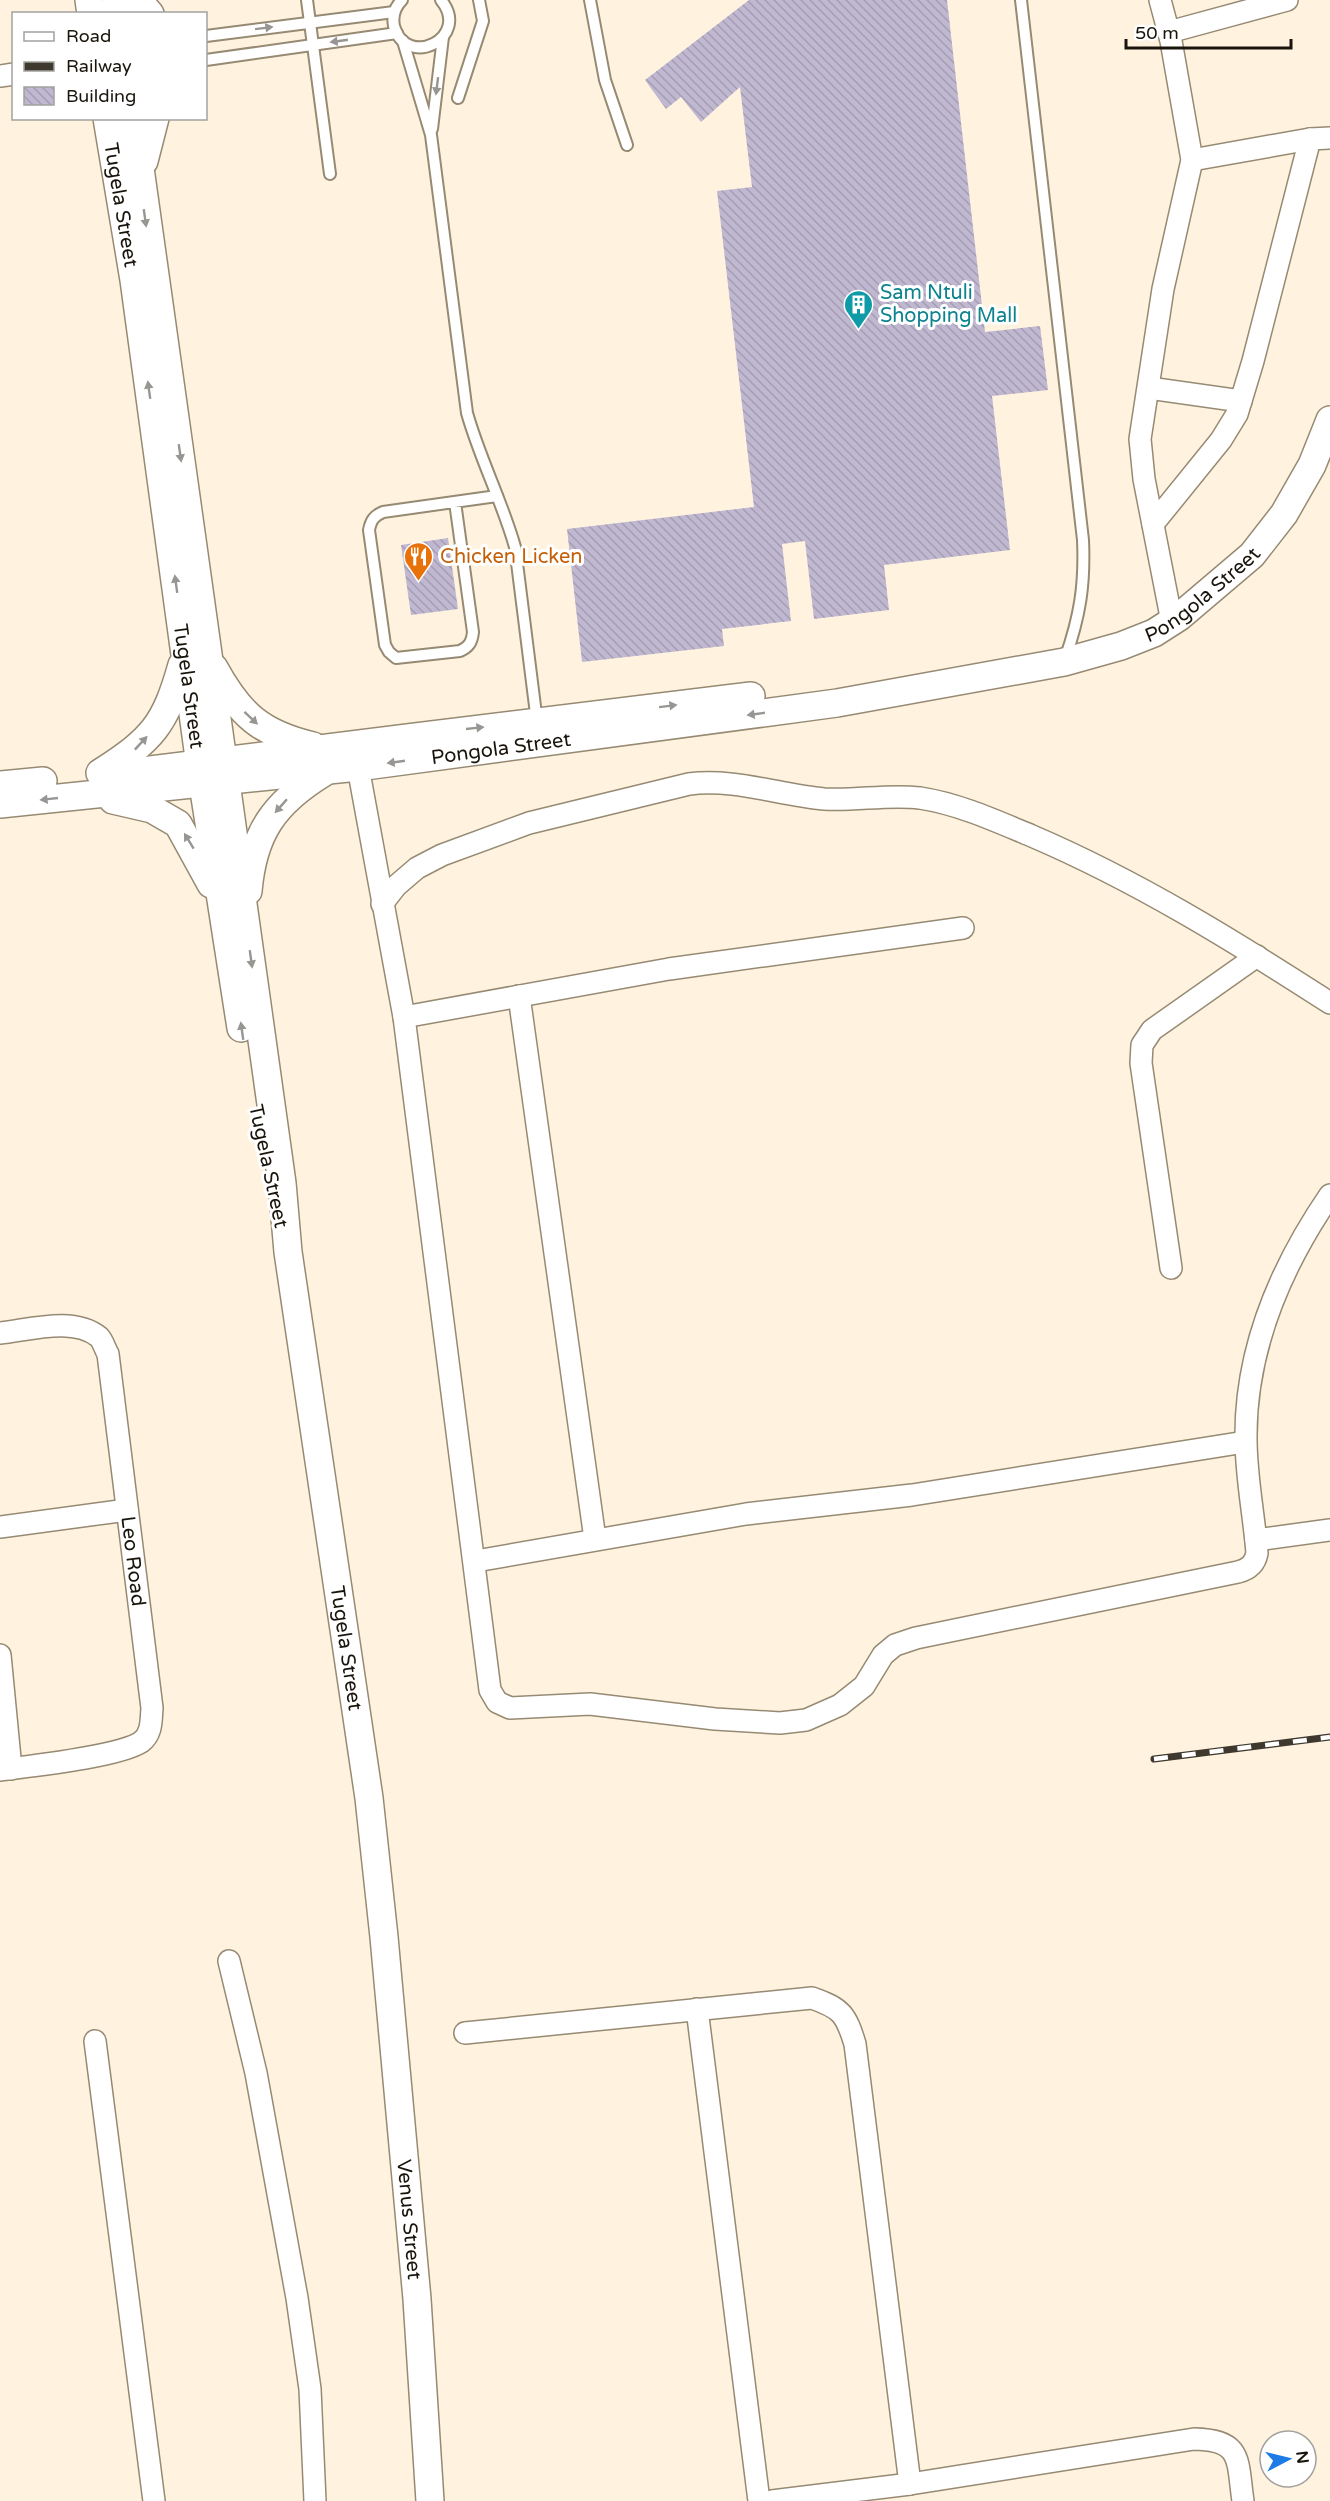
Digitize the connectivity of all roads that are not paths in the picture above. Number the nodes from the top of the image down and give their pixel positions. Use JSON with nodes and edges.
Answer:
{"nodes":[{"id":1,"x":138,"y":0,"type":"edge"},
{"id":2,"x":307,"y":0,"type":"edge"},
{"id":3,"x":441,"y":0,"type":"edge"},
{"id":4,"x":479,"y":0,"type":"edge"},
{"id":5,"x":590,"y":0,"type":"edge"},
{"id":6,"x":1021,"y":0,"type":"edge"},
{"id":7,"x":1160,"y":0,"type":"edge"},
{"id":8,"x":1287,"y":0,"type":"edge"},
{"id":9,"x":399,"y":3,"type":"edge"},
{"id":10,"x":148,"y":12,"type":"edge"},
{"id":11,"x":310,"y":22,"type":"junction"},
{"id":12,"x":1169,"y":32,"type":"junction"},
{"id":13,"x":207,"y":36,"type":"edge"},
{"id":14,"x":400,"y":37,"type":"junction"},
{"id":15,"x":443,"y":37,"type":"junction"},
{"id":16,"x":313,"y":45,"type":"junction"},
{"id":17,"x":207,"y":60,"type":"edge"},
{"id":18,"x":458,"y":99,"type":"dead end"},
{"id":19,"x":107,"y":120,"type":"edge"},
{"id":20,"x":133,"y":120,"type":"edge"},
{"id":21,"x":154,"y":120,"type":"edge"},
{"id":22,"x":431,"y":135,"type":"junction"},
{"id":23,"x":1320,"y":139,"type":"edge"},
{"id":24,"x":627,"y":145,"type":"dead end"},
{"id":25,"x":1192,"y":160,"type":"junction"},
{"id":26,"x":141,"y":171,"type":"junction"},
{"id":27,"x":330,"y":174,"type":"dead end"},
{"id":28,"x":1149,"y":388,"type":"junction"},
{"id":29,"x":1241,"y":401,"type":"junction"},
{"id":30,"x":1330,"y":420,"type":"edge"},
{"id":31,"x":497,"y":496,"type":"junction"},
{"id":32,"x":455,"y":502,"type":"junction"},
{"id":33,"x":1153,"y":524,"type":"junction"},
{"id":34,"x":1172,"y":622,"type":"junction"},
{"id":35,"x":196,"y":654,"type":"junction"},
{"id":36,"x":1064,"y":662,"type":"junction"},
{"id":37,"x":538,"y":732,"type":"junction"},
{"id":38,"x":326,"y":759,"type":"junction"},
{"id":39,"x":358,"y":767,"type":"junction"},
{"id":40,"x":213,"y":773,"type":"junction"},
{"id":41,"x":0,"y":785,"type":"edge"},
{"id":42,"x":94,"y":786,"type":"junction"},
{"id":43,"x":0,"y":804,"type":"edge"},
{"id":44,"x":382,"y":904,"type":"junction"},
{"id":45,"x":235,"y":919,"type":"junction"},
{"id":46,"x":963,"y":928,"type":"dead end"},
{"id":47,"x":1257,"y":956,"type":"junction"},
{"id":48,"x":519,"y":996,"type":"junction"},
{"id":49,"x":1330,"y":1003,"type":"edge"},
{"id":50,"x":404,"y":1017,"type":"junction"},
{"id":51,"x":1330,"y":1195,"type":"edge"},
{"id":52,"x":1171,"y":1268,"type":"dead end"},
{"id":53,"x":0,"y":1333,"type":"edge"},
{"id":54,"x":1245,"y":1442,"type":"junction"},
{"id":55,"x":127,"y":1510,"type":"junction"},
{"id":56,"x":0,"y":1527,"type":"edge"},
{"id":57,"x":1330,"y":1530,"type":"edge"},
{"id":58,"x":595,"y":1539,"type":"junction"},
{"id":59,"x":1256,"y":1540,"type":"junction"},
{"id":60,"x":476,"y":1561,"type":"junction"},
{"id":61,"x":0,"y":1655,"type":"edge"},
{"id":62,"x":6,"y":1769,"type":"edge"},
{"id":63,"x":384,"y":1938,"type":"joint"},
{"id":64,"x":229,"y":1961,"type":"dead end"},
{"id":65,"x":697,"y":2009,"type":"junction"},
{"id":66,"x":465,"y":2033,"type":"dead end"},
{"id":67,"x":95,"y":2041,"type":"dead end"},
{"id":68,"x":909,"y":2484,"type":"junction"},
{"id":69,"x":154,"y":2501,"type":"edge"},
{"id":70,"x":315,"y":2501,"type":"edge"},
{"id":71,"x":430,"y":2501,"type":"edge"},
{"id":72,"x":759,"y":2501,"type":"edge"},
{"id":73,"x":772,"y":2501,"type":"edge"},
{"id":74,"x":1243,"y":2501,"type":"edge"}],
"edges":[{"from":1,"to":10,"type":"street"},
{"from":2,"to":11,"type":"lane"},
{"from":3,"to":15,"type":"lane"},
{"from":4,"to":18,"type":"lane"},
{"from":5,"to":24,"type":"lane"},
{"from":6,"to":36,"type":"lane"},
{"from":7,"to":12,"type":"street"},
{"from":8,"to":12,"type":"street"},
{"from":9,"to":11,"type":"lane"},
{"from":9,"to":14,"type":"lane"},
{"from":13,"to":11,"type":"lane","one_way":true},
{"from":11,"to":16,"type":"lane"},
{"from":12,"to":25,"type":"street"},
{"from":14,"to":15,"type":"lane"},
{"from":14,"to":16,"type":"lane","one_way":true},
{"from":14,"to":22,"type":"lane"},
{"from":15,"to":22,"type":"lane","one_way":true},
{"from":16,"to":17,"type":"lane"},
{"from":16,"to":27,"type":"lane"},
{"from":35,"to":19,"type":"street","name":"Tugela Street","one_way":true},
{"from":20,"to":26,"type":"street","name":"Tugela Street"},
{"from":21,"to":26,"type":"street"},
{"from":22,"to":31,"type":"lane"},
{"from":23,"to":25,"type":"street"},
{"from":23,"to":29,"type":"street"},
{"from":25,"to":28,"type":"street"},
{"from":26,"to":35,"type":"street","name":"Tugela Street","one_way":true},
{"from":28,"to":29,"type":"street"},
{"from":28,"to":33,"type":"street"},
{"from":29,"to":33,"type":"street"},
{"from":30,"to":34,"type":"street","name":"Pongola Street"},
{"from":31,"to":32,"type":"lane"},
{"from":31,"to":37,"type":"lane"},
{"from":32,"to":32,"type":"lane"},
{"from":33,"to":34,"type":"street"},
{"from":34,"to":36,"type":"street","name":"Pongola Street"},
{"from":35,"to":38,"type":"street","one_way":true},
{"from":35,"to":40,"type":"street","name":"Tugela Street"},
{"from":42,"to":35,"type":"street","one_way":true},
{"from":36,"to":37,"type":"street","name":"Pongola Street"},
{"from":38,"to":37,"type":"street","name":"Pongola Street","one_way":true},
{"from":37,"to":39,"type":"street","name":"Pongola Street","one_way":true},
{"from":38,"to":39,"type":"street","name":"Pongola Street"},
{"from":38,"to":40,"type":"street","name":"Pongola Street"},
{"from":38,"to":45,"type":"street","one_way":true},
{"from":39,"to":44,"type":"street"},
{"from":40,"to":42,"type":"street","name":"Pongola Street"},
{"from":40,"to":45,"type":"street","name":"Tugela Street"},
{"from":41,"to":42,"type":"street","name":"Pongola Street"},
{"from":42,"to":43,"type":"street","name":"Pongola Street","one_way":true},
{"from":45,"to":42,"type":"street","one_way":true},
{"from":44,"to":47,"type":"street"},
{"from":44,"to":50,"type":"street"},
{"from":45,"to":63,"type":"street","name":"Tugela Street"},
{"from":46,"to":48,"type":"street"},
{"from":47,"to":49,"type":"street"},
{"from":47,"to":52,"type":"street"},
{"from":48,"to":50,"type":"street"},
{"from":48,"to":58,"type":"street"},
{"from":50,"to":60,"type":"street"},
{"from":51,"to":54,"type":"street"},
{"from":53,"to":55,"type":"street","name":"Leo Road"},
{"from":54,"to":58,"type":"street"},
{"from":54,"to":59,"type":"street"},
{"from":55,"to":56,"type":"street"},
{"from":55,"to":62,"type":"street","name":"Leo Road"},
{"from":57,"to":59,"type":"street"},
{"from":58,"to":60,"type":"street"},
{"from":59,"to":60,"type":"street"},
{"from":61,"to":62,"type":"street"},
{"from":63,"to":71,"type":"street","name":"Venus Street"},
{"from":64,"to":70,"type":"street"},
{"from":65,"to":66,"type":"street"},
{"from":65,"to":68,"type":"street"},
{"from":65,"to":72,"type":"street"},
{"from":67,"to":69,"type":"street"},
{"from":68,"to":73,"type":"street"},
{"from":68,"to":74,"type":"street"}]}
